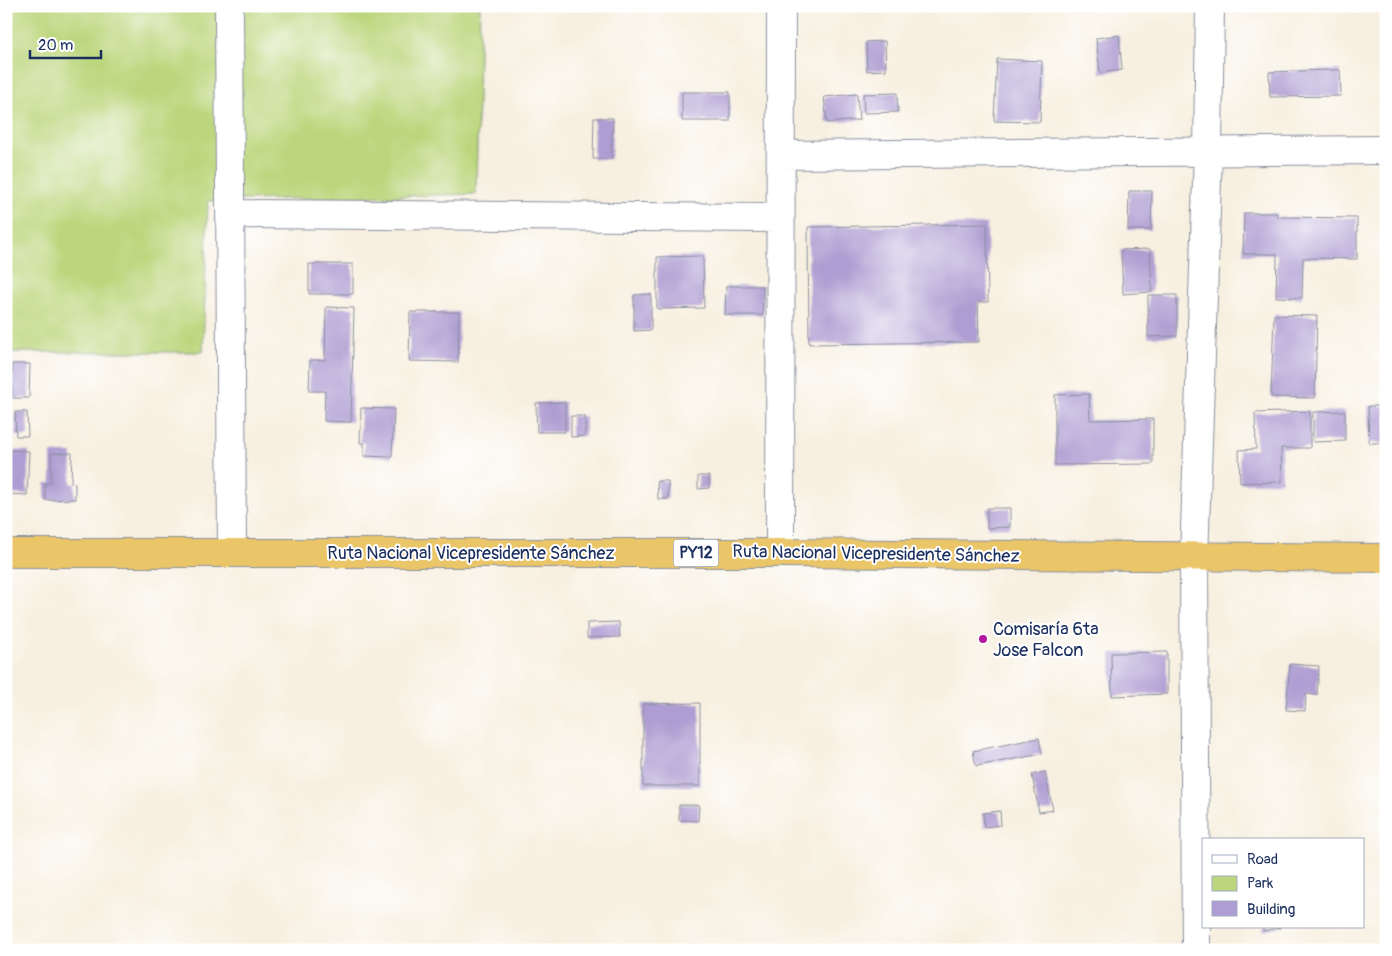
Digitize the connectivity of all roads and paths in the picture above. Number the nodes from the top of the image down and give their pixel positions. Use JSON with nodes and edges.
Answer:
{"nodes":[{"id":1,"x":229,"y":6,"type":"edge"},
{"id":2,"x":781,"y":6,"type":"edge"},
{"id":3,"x":1210,"y":6,"type":"edge"},
{"id":4,"x":1386,"y":150,"type":"edge"},
{"id":5,"x":1208,"y":151,"type":"junction"},
{"id":6,"x":781,"y":155,"type":"junction"},
{"id":7,"x":231,"y":214,"type":"junction"},
{"id":8,"x":780,"y":218,"type":"junction"},
{"id":9,"x":232,"y":553,"type":"junction"},
{"id":10,"x":780,"y":553,"type":"junction"},
{"id":11,"x":6,"y":554,"type":"edge"},
{"id":12,"x":1194,"y":558,"type":"junction"},
{"id":13,"x":1386,"y":558,"type":"edge"},
{"id":14,"x":1196,"y":950,"type":"edge"}],
"edges":[{"from":1,"to":7,"type":"street"},
{"from":2,"to":6,"type":"street"},
{"from":3,"to":5,"type":"street"},
{"from":4,"to":5,"type":"street"},
{"from":5,"to":6,"type":"street"},
{"from":5,"to":12,"type":"street"},
{"from":6,"to":8,"type":"street"},
{"from":7,"to":8,"type":"street"},
{"from":7,"to":9,"type":"street"},
{"from":8,"to":10,"type":"street"},
{"from":9,"to":10,"type":"highway","name":"Ruta Nacional Vicepresidente Sánchez","number":"PY12"},
{"from":9,"to":11,"type":"highway","name":"Ruta Nacional Vicepresidente Sánchez","number":"PY12"},
{"from":10,"to":12,"type":"highway","name":"Ruta Nacional Vicepresidente Sánchez","number":"PY12"},
{"from":12,"to":13,"type":"highway","name":"Ruta Nacional Vicepresidente Sánchez","number":"PY12"},
{"from":12,"to":14,"type":"street"}]}
